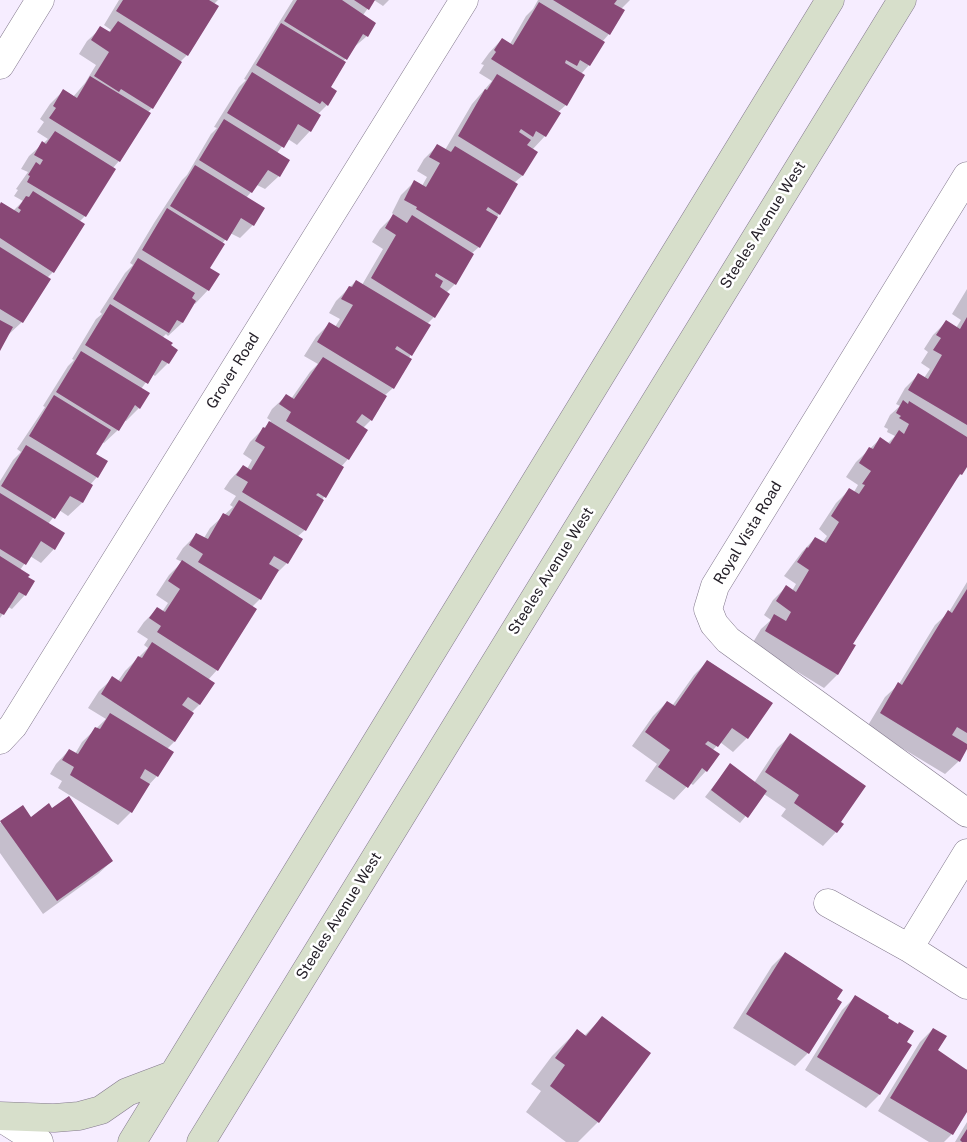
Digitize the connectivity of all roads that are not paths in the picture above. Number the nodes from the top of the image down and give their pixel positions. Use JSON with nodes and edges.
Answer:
{"nodes":[{"id":1,"x":40,"y":0,"type":"edge"},
{"id":2,"x":464,"y":0,"type":"edge"},
{"id":3,"x":830,"y":0,"type":"edge"},
{"id":4,"x":902,"y":0,"type":"edge"},
{"id":5,"x":0,"y":65,"type":"edge"},
{"id":6,"x":967,"y":176,"type":"edge"},
{"id":7,"x":0,"y":740,"type":"edge"},
{"id":8,"x":967,"y":813,"type":"edge"},
{"id":9,"x":967,"y":853,"type":"edge"},
{"id":10,"x":828,"y":903,"type":"dead end"},
{"id":11,"x":908,"y":948,"type":"junction"},
{"id":12,"x":967,"y":984,"type":"edge"},
{"id":13,"x":172,"y":1075,"type":"junction"},
{"id":14,"x":231,"y":1091,"type":"junction"},
{"id":15,"x":0,"y":1116,"type":"edge"},
{"id":16,"x":39,"y":1142,"type":"edge"},
{"id":17,"x":132,"y":1142,"type":"edge"},
{"id":18,"x":201,"y":1142,"type":"edge"},
{"id":19,"x":218,"y":1142,"type":"edge"}],
"edges":[{"from":1,"to":5,"type":"street"},
{"from":2,"to":7,"type":"street","name":"Grover Road"},
{"from":3,"to":13,"type":"main road"},
{"from":4,"to":14,"type":"main road","name":"Steeles Avenue West"},
{"from":6,"to":8,"type":"street","name":"Royal Vista Road"},
{"from":9,"to":11,"type":"street"},
{"from":10,"to":11,"type":"street"},
{"from":11,"to":12,"type":"street"},
{"from":13,"to":15,"type":"main road"},
{"from":13,"to":17,"type":"main road"},
{"from":14,"to":18,"type":"main road","name":"Steeles Avenue West"},
{"from":14,"to":19,"type":"main road"},
{"from":15,"to":16,"type":"street"}]}
